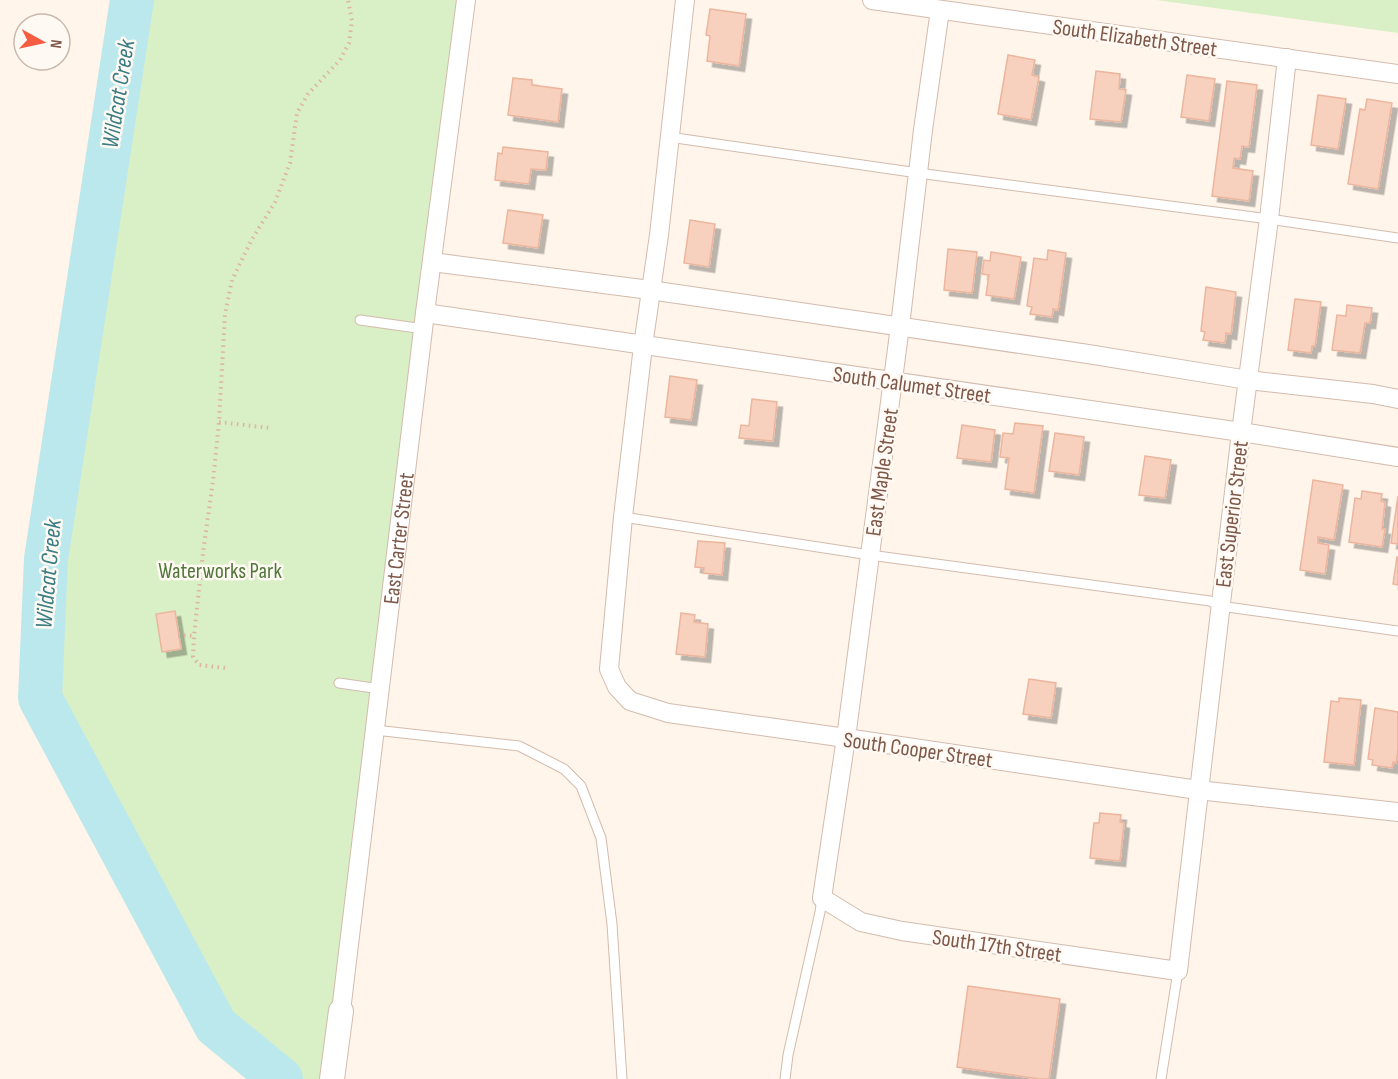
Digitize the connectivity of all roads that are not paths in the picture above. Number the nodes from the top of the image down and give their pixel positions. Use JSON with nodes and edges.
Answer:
{"nodes":[{"id":1,"x":466,"y":0,"type":"edge"},
{"id":2,"x":685,"y":0,"type":"edge"},
{"id":3,"x":872,"y":0,"type":"edge"},
{"id":4,"x":940,"y":10,"type":"junction"},
{"id":5,"x":1287,"y":58,"type":"junction"},
{"id":6,"x":1398,"y":74,"type":"edge"},
{"id":7,"x":669,"y":137,"type":"junction"},
{"id":8,"x":918,"y":173,"type":"junction"},
{"id":9,"x":1269,"y":219,"type":"junction"},
{"id":10,"x":1398,"y":238,"type":"edge"},
{"id":11,"x":432,"y":262,"type":"junction"},
{"id":12,"x":650,"y":290,"type":"junction"},
{"id":13,"x":360,"y":320,"type":"dead end"},
{"id":14,"x":424,"y":321,"type":"junction"},
{"id":15,"x":900,"y":326,"type":"junction"},
{"id":16,"x":643,"y":346,"type":"junction"},
{"id":17,"x":1248,"y":380,"type":"junction"},
{"id":18,"x":893,"y":381,"type":"junction"},
{"id":19,"x":1398,"y":399,"type":"edge"},
{"id":20,"x":1240,"y":432,"type":"junction"},
{"id":21,"x":1398,"y":457,"type":"edge"},
{"id":22,"x":623,"y":517,"type":"junction"},
{"id":23,"x":870,"y":555,"type":"junction"},
{"id":24,"x":1220,"y":606,"type":"junction"},
{"id":25,"x":1398,"y":631,"type":"edge"},
{"id":26,"x":339,"y":683,"type":"dead end"},
{"id":27,"x":380,"y":689,"type":"junction"},
{"id":28,"x":375,"y":730,"type":"junction"},
{"id":29,"x":846,"y":738,"type":"junction"},
{"id":30,"x":1198,"y":790,"type":"junction"},
{"id":31,"x":1398,"y":812,"type":"edge"},
{"id":32,"x":822,"y":898,"type":"junction"},
{"id":33,"x":1178,"y":971,"type":"junction"},
{"id":34,"x":341,"y":1011,"type":"joint"},
{"id":35,"x":332,"y":1079,"type":"edge"},
{"id":36,"x":622,"y":1079,"type":"edge"},
{"id":37,"x":784,"y":1079,"type":"edge"},
{"id":38,"x":1161,"y":1079,"type":"edge"}],
"edges":[{"from":1,"to":11,"type":"street","name":"East Carter Street"},
{"from":2,"to":7,"type":"street","name":"South Cooper Street"},
{"from":3,"to":4,"type":"street","name":"South Elizabeth Street"},
{"from":4,"to":5,"type":"street","name":"South Elizabeth Street"},
{"from":4,"to":8,"type":"street","name":"East Maple Street"},
{"from":5,"to":6,"type":"street","name":"South Elizabeth Street"},
{"from":5,"to":9,"type":"street","name":"East Superior Street"},
{"from":7,"to":8,"type":"lane"},
{"from":7,"to":12,"type":"street","name":"South Cooper Street"},
{"from":8,"to":9,"type":"lane"},
{"from":8,"to":15,"type":"street","name":"East Maple Street"},
{"from":9,"to":10,"type":"lane"},
{"from":9,"to":17,"type":"street","name":"East Superior Street"},
{"from":11,"to":12,"type":"street"},
{"from":11,"to":14,"type":"street","name":"East Carter Street"},
{"from":12,"to":15,"type":"street"},
{"from":12,"to":16,"type":"street","name":"South Cooper Street"},
{"from":13,"to":14,"type":"lane"},
{"from":14,"to":16,"type":"street","name":"South Calumet Street"},
{"from":14,"to":27,"type":"street","name":"East Carter Street"},
{"from":15,"to":17,"type":"street"},
{"from":15,"to":18,"type":"street","name":"East Maple Street"},
{"from":16,"to":18,"type":"street","name":"South Calumet Street"},
{"from":16,"to":22,"type":"street","name":"South Cooper Street"},
{"from":17,"to":19,"type":"street"},
{"from":17,"to":20,"type":"street","name":"East Superior Street"},
{"from":18,"to":20,"type":"street","name":"South Calumet Street"},
{"from":18,"to":23,"type":"street","name":"East Maple Street"},
{"from":20,"to":21,"type":"street","name":"South Calumet Street"},
{"from":20,"to":24,"type":"street","name":"East Superior Street"},
{"from":22,"to":23,"type":"lane"},
{"from":22,"to":29,"type":"street","name":"South Cooper Street"},
{"from":23,"to":24,"type":"lane"},
{"from":23,"to":29,"type":"street","name":"East Maple Street"},
{"from":24,"to":25,"type":"lane"},
{"from":24,"to":30,"type":"street","name":"East Superior Street"},
{"from":26,"to":27,"type":"lane"},
{"from":27,"to":28,"type":"street","name":"East Carter Street"},
{"from":28,"to":34,"type":"street","name":"East Carter Street"},
{"from":28,"to":36,"type":"lane"},
{"from":29,"to":30,"type":"street","name":"South Cooper Street"},
{"from":29,"to":32,"type":"street","name":"East Maple Street"},
{"from":30,"to":31,"type":"street","name":"South Cooper Street"},
{"from":30,"to":33,"type":"street","name":"East Superior Street"},
{"from":32,"to":33,"type":"street","name":"South 17th Street"},
{"from":32,"to":37,"type":"lane"},
{"from":33,"to":38,"type":"lane"},
{"from":34,"to":35,"type":"street","name":"East Carter Street"}]}
